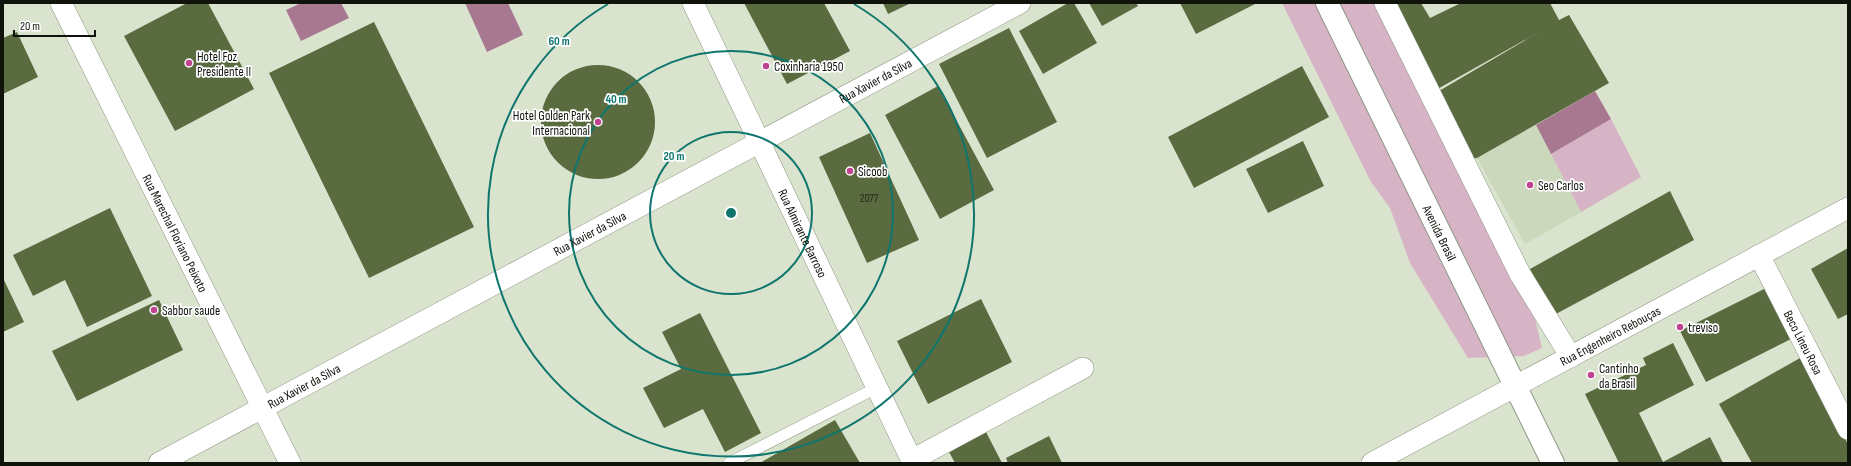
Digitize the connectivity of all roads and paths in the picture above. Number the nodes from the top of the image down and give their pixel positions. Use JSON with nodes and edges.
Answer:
{"nodes":[{"id":1,"x":62,"y":3,"type":"edge"},
{"id":2,"x":693,"y":3,"type":"edge"},
{"id":3,"x":1020,"y":3,"type":"edge"},
{"id":4,"x":1327,"y":3,"type":"edge"},
{"id":5,"x":1385,"y":3,"type":"edge"},
{"id":6,"x":759,"y":142,"type":"junction"},
{"id":7,"x":1848,"y":208,"type":"edge"},
{"id":8,"x":1759,"y":255,"type":"junction"},
{"id":9,"x":1571,"y":357,"type":"junction"},
{"id":10,"x":1083,"y":368,"type":"dead end"},
{"id":11,"x":1515,"y":387,"type":"junction"},
{"id":12,"x":876,"y":388,"type":"junction"},
{"id":13,"x":263,"y":409,"type":"junction"},
{"id":14,"x":1848,"y":429,"type":"edge"},
{"id":15,"x":912,"y":461,"type":"edge"},
{"id":16,"x":159,"y":463,"type":"edge"},
{"id":17,"x":290,"y":463,"type":"edge"},
{"id":18,"x":729,"y":463,"type":"edge"},
{"id":19,"x":1372,"y":463,"type":"edge"},
{"id":20,"x":1553,"y":463,"type":"edge"}],
"edges":[{"from":1,"to":13,"type":"street","name":"Rua Marechal Floriano Peixoto"},
{"from":2,"to":6,"type":"street","name":"Rua Almirante Barroso"},
{"from":3,"to":6,"type":"street","name":"Rua Xavier da Silva"},
{"from":4,"to":11,"type":"street","name":"Avenida Brasil"},
{"from":5,"to":9,"type":"street"},
{"from":6,"to":12,"type":"street","name":"Rua Almirante Barroso"},
{"from":6,"to":13,"type":"street","name":"Rua Xavier da Silva"},
{"from":7,"to":8,"type":"street","name":"Rua Engenheiro Rebouças"},
{"from":8,"to":9,"type":"street","name":"Rua Engenheiro Rebouças"},
{"from":8,"to":14,"type":"street","name":"Beco Lineu Rosa"},
{"from":9,"to":11,"type":"street","name":"Rua Engenheiro Rebouças"},
{"from":10,"to":15,"type":"street"},
{"from":11,"to":19,"type":"street","name":"Rua Engenheiro Rebouças"},
{"from":11,"to":20,"type":"street","name":"Avenida Brasil"},
{"from":12,"to":15,"type":"street","name":"Rua Almirante Barroso"},
{"from":12,"to":18,"type":"lane"},
{"from":13,"to":16,"type":"street","name":"Rua Xavier da Silva"},
{"from":13,"to":17,"type":"street","name":"Rua Marechal Floriano Peixoto"}]}
